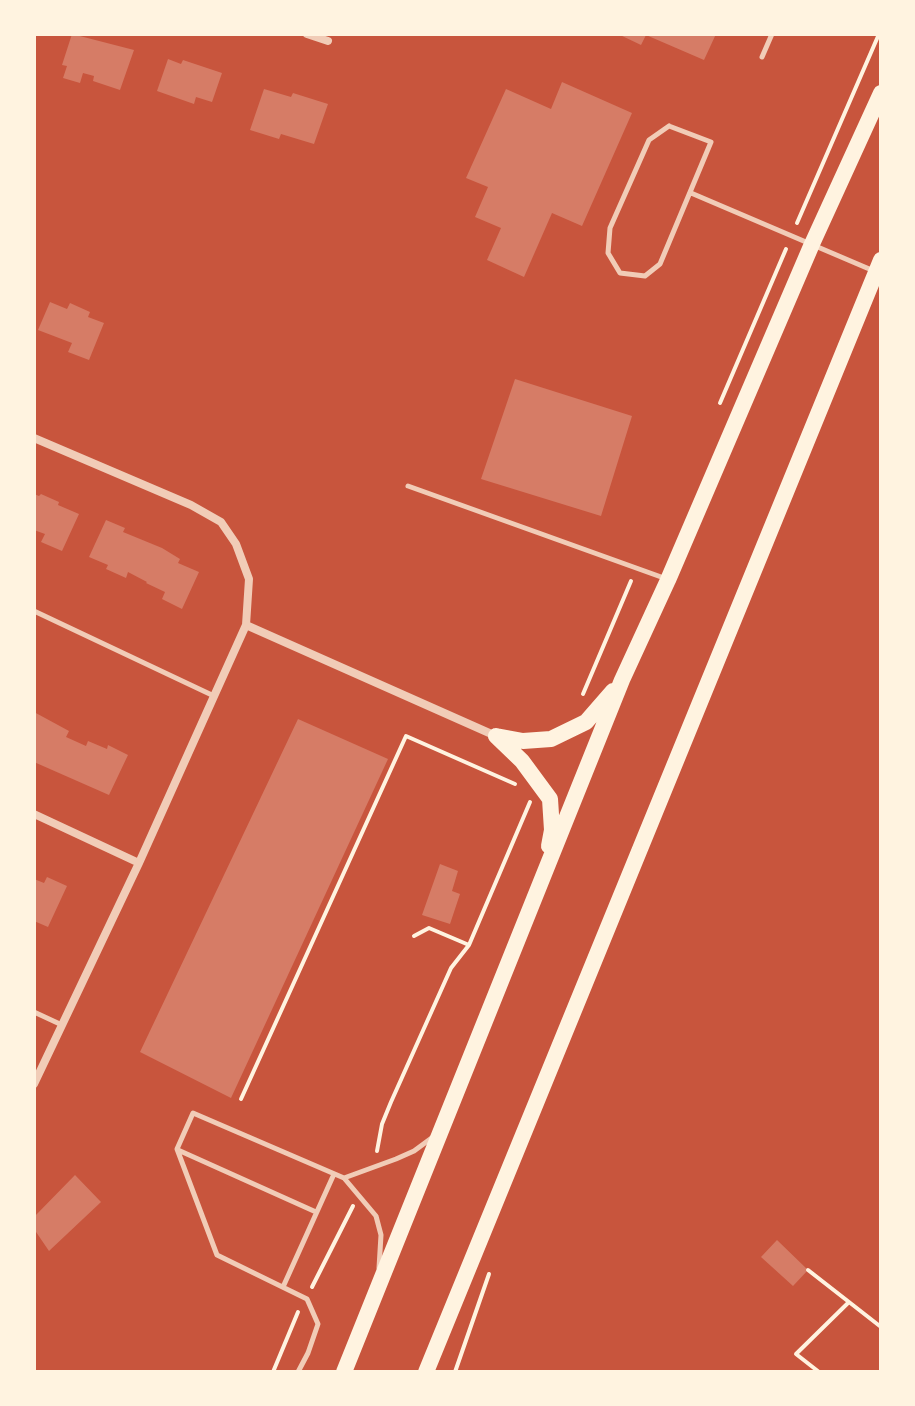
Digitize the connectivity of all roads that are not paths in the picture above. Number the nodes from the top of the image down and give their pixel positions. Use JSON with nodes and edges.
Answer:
{"nodes":[{"id":1,"x":307,"y":34,"type":"edge"},
{"id":2,"x":772,"y":34,"type":"edge"},
{"id":3,"x":328,"y":41,"type":"dead end"},
{"id":4,"x":762,"y":57,"type":"dead end"},
{"id":5,"x":881,"y":93,"type":"edge"},
{"id":6,"x":691,"y":193,"type":"junction"},
{"id":7,"x":812,"y":244,"type":"junction"},
{"id":8,"x":878,"y":266,"type":"edge"},
{"id":9,"x":34,"y":438,"type":"edge"},
{"id":10,"x":408,"y":486,"type":"dead end"},
{"id":11,"x":668,"y":580,"type":"junction"},
{"id":12,"x":34,"y":611,"type":"edge"},
{"id":13,"x":246,"y":625,"type":"junction"},
{"id":14,"x":622,"y":680,"type":"junction"},
{"id":15,"x":214,"y":696,"type":"junction"},
{"id":16,"x":496,"y":736,"type":"junction"},
{"id":17,"x":34,"y":814,"type":"edge"},
{"id":18,"x":139,"y":863,"type":"junction"},
{"id":19,"x":543,"y":876,"type":"junction"},
{"id":20,"x":34,"y":1012,"type":"edge"},
{"id":21,"x":63,"y":1025,"type":"junction"},
{"id":22,"x":34,"y":1084,"type":"edge"},
{"id":23,"x":441,"y":1132,"type":"junction"},
{"id":24,"x":177,"y":1149,"type":"junction"},
{"id":25,"x":334,"y":1174,"type":"junction"},
{"id":26,"x":344,"y":1178,"type":"junction"},
{"id":27,"x":316,"y":1212,"type":"junction"},
{"id":28,"x":283,"y":1287,"type":"junction"},
{"id":29,"x":377,"y":1289,"type":"junction"},
{"id":30,"x":298,"y":1372,"type":"edge"},
{"id":31,"x":344,"y":1372,"type":"edge"},
{"id":32,"x":426,"y":1372,"type":"edge"}],
"edges":[{"from":1,"to":3,"type":"street"},
{"from":2,"to":4,"type":"lane"},
{"from":5,"to":7,"type":"main road"},
{"from":6,"to":6,"type":"lane"},
{"from":6,"to":7,"type":"lane"},
{"from":7,"to":8,"type":"lane"},
{"from":7,"to":11,"type":"main road"},
{"from":8,"to":32,"type":"main road"},
{"from":9,"to":13,"type":"street"},
{"from":10,"to":11,"type":"lane"},
{"from":11,"to":14,"type":"main road"},
{"from":12,"to":15,"type":"lane"},
{"from":13,"to":15,"type":"street"},
{"from":13,"to":16,"type":"street"},
{"from":14,"to":16,"type":"main road"},
{"from":14,"to":19,"type":"main road"},
{"from":15,"to":18,"type":"street"},
{"from":16,"to":19,"type":"main road"},
{"from":17,"to":18,"type":"street"},
{"from":18,"to":21,"type":"street"},
{"from":19,"to":23,"type":"main road"},
{"from":20,"to":21,"type":"lane"},
{"from":21,"to":22,"type":"street"},
{"from":23,"to":26,"type":"lane"},
{"from":23,"to":29,"type":"main road"},
{"from":24,"to":25,"type":"lane"},
{"from":24,"to":27,"type":"lane"},
{"from":24,"to":28,"type":"lane"},
{"from":25,"to":26,"type":"lane"},
{"from":25,"to":27,"type":"lane"},
{"from":26,"to":29,"type":"lane"},
{"from":27,"to":28,"type":"lane"},
{"from":28,"to":30,"type":"lane"},
{"from":29,"to":31,"type":"main road"}]}
